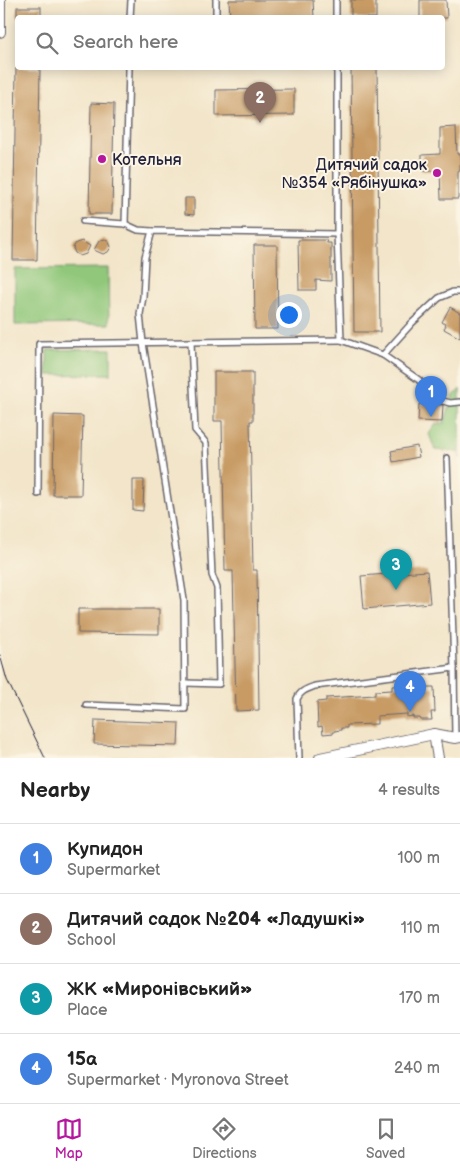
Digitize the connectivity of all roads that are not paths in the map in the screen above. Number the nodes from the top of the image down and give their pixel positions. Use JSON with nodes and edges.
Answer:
{"nodes":[{"id":1,"x":0,"y":0,"type":"edge"},
{"id":2,"x":131,"y":0,"type":"edge"},
{"id":3,"x":216,"y":0,"type":"edge"},
{"id":4,"x":336,"y":0,"type":"edge"},
{"id":5,"x":130,"y":15,"type":"edge"},
{"id":6,"x":216,"y":15,"type":"edge"},
{"id":7,"x":336,"y":15,"type":"edge"},
{"id":8,"x":0,"y":32,"type":"edge"},
{"id":9,"x":129,"y":70,"type":"edge"},
{"id":10,"x":337,"y":70,"type":"edge"},
{"id":11,"x":84,"y":221,"type":"dead end"},
{"id":12,"x":125,"y":224,"type":"junction"},
{"id":13,"x":152,"y":231,"type":"junction"},
{"id":14,"x":338,"y":234,"type":"junction"},
{"id":15,"x":460,"y":292,"type":"edge"},
{"id":16,"x":341,"y":340,"type":"junction"},
{"id":17,"x":191,"y":342,"type":"junction"},
{"id":18,"x":143,"y":343,"type":"junction"},
{"id":19,"x":383,"y":355,"type":"junction"},
{"id":20,"x":460,"y":402,"type":"edge"},
{"id":21,"x":447,"y":458,"type":"dead end"},
{"id":22,"x":38,"y":494,"type":"dead end"},
{"id":23,"x":454,"y":668,"type":"junction"},
{"id":24,"x":185,"y":683,"type":"junction"},
{"id":25,"x":86,"y":705,"type":"dead end"},
{"id":26,"x":434,"y":734,"type":"junction"},
{"id":27,"x":457,"y":738,"type":"edge"},
{"id":28,"x":324,"y":757,"type":"edge"},
{"id":29,"x":300,"y":758,"type":"edge"},
{"id":30,"x":438,"y":758,"type":"edge"}],
"edges":[{"from":1,"to":8,"type":"street"},
{"from":2,"to":5,"type":"lane"},
{"from":3,"to":6,"type":"lane"},
{"from":4,"to":7,"type":"lane"},
{"from":9,"to":12,"type":"lane"},
{"from":10,"to":14,"type":"lane"},
{"from":11,"to":12,"type":"lane"},
{"from":12,"to":13,"type":"lane"},
{"from":13,"to":14,"type":"lane"},
{"from":13,"to":18,"type":"lane"},
{"from":14,"to":16,"type":"lane"},
{"from":15,"to":19,"type":"lane"},
{"from":16,"to":17,"type":"lane"},
{"from":16,"to":19,"type":"lane"},
{"from":17,"to":18,"type":"lane"},
{"from":17,"to":24,"type":"lane"},
{"from":18,"to":22,"type":"lane"},
{"from":18,"to":24,"type":"lane"},
{"from":19,"to":20,"type":"lane"},
{"from":21,"to":23,"type":"lane"},
{"from":23,"to":27,"type":"lane"},
{"from":23,"to":29,"type":"lane"},
{"from":24,"to":25,"type":"lane"},
{"from":26,"to":27,"type":"street"},
{"from":26,"to":28,"type":"street"},
{"from":26,"to":30,"type":"street"}]}
